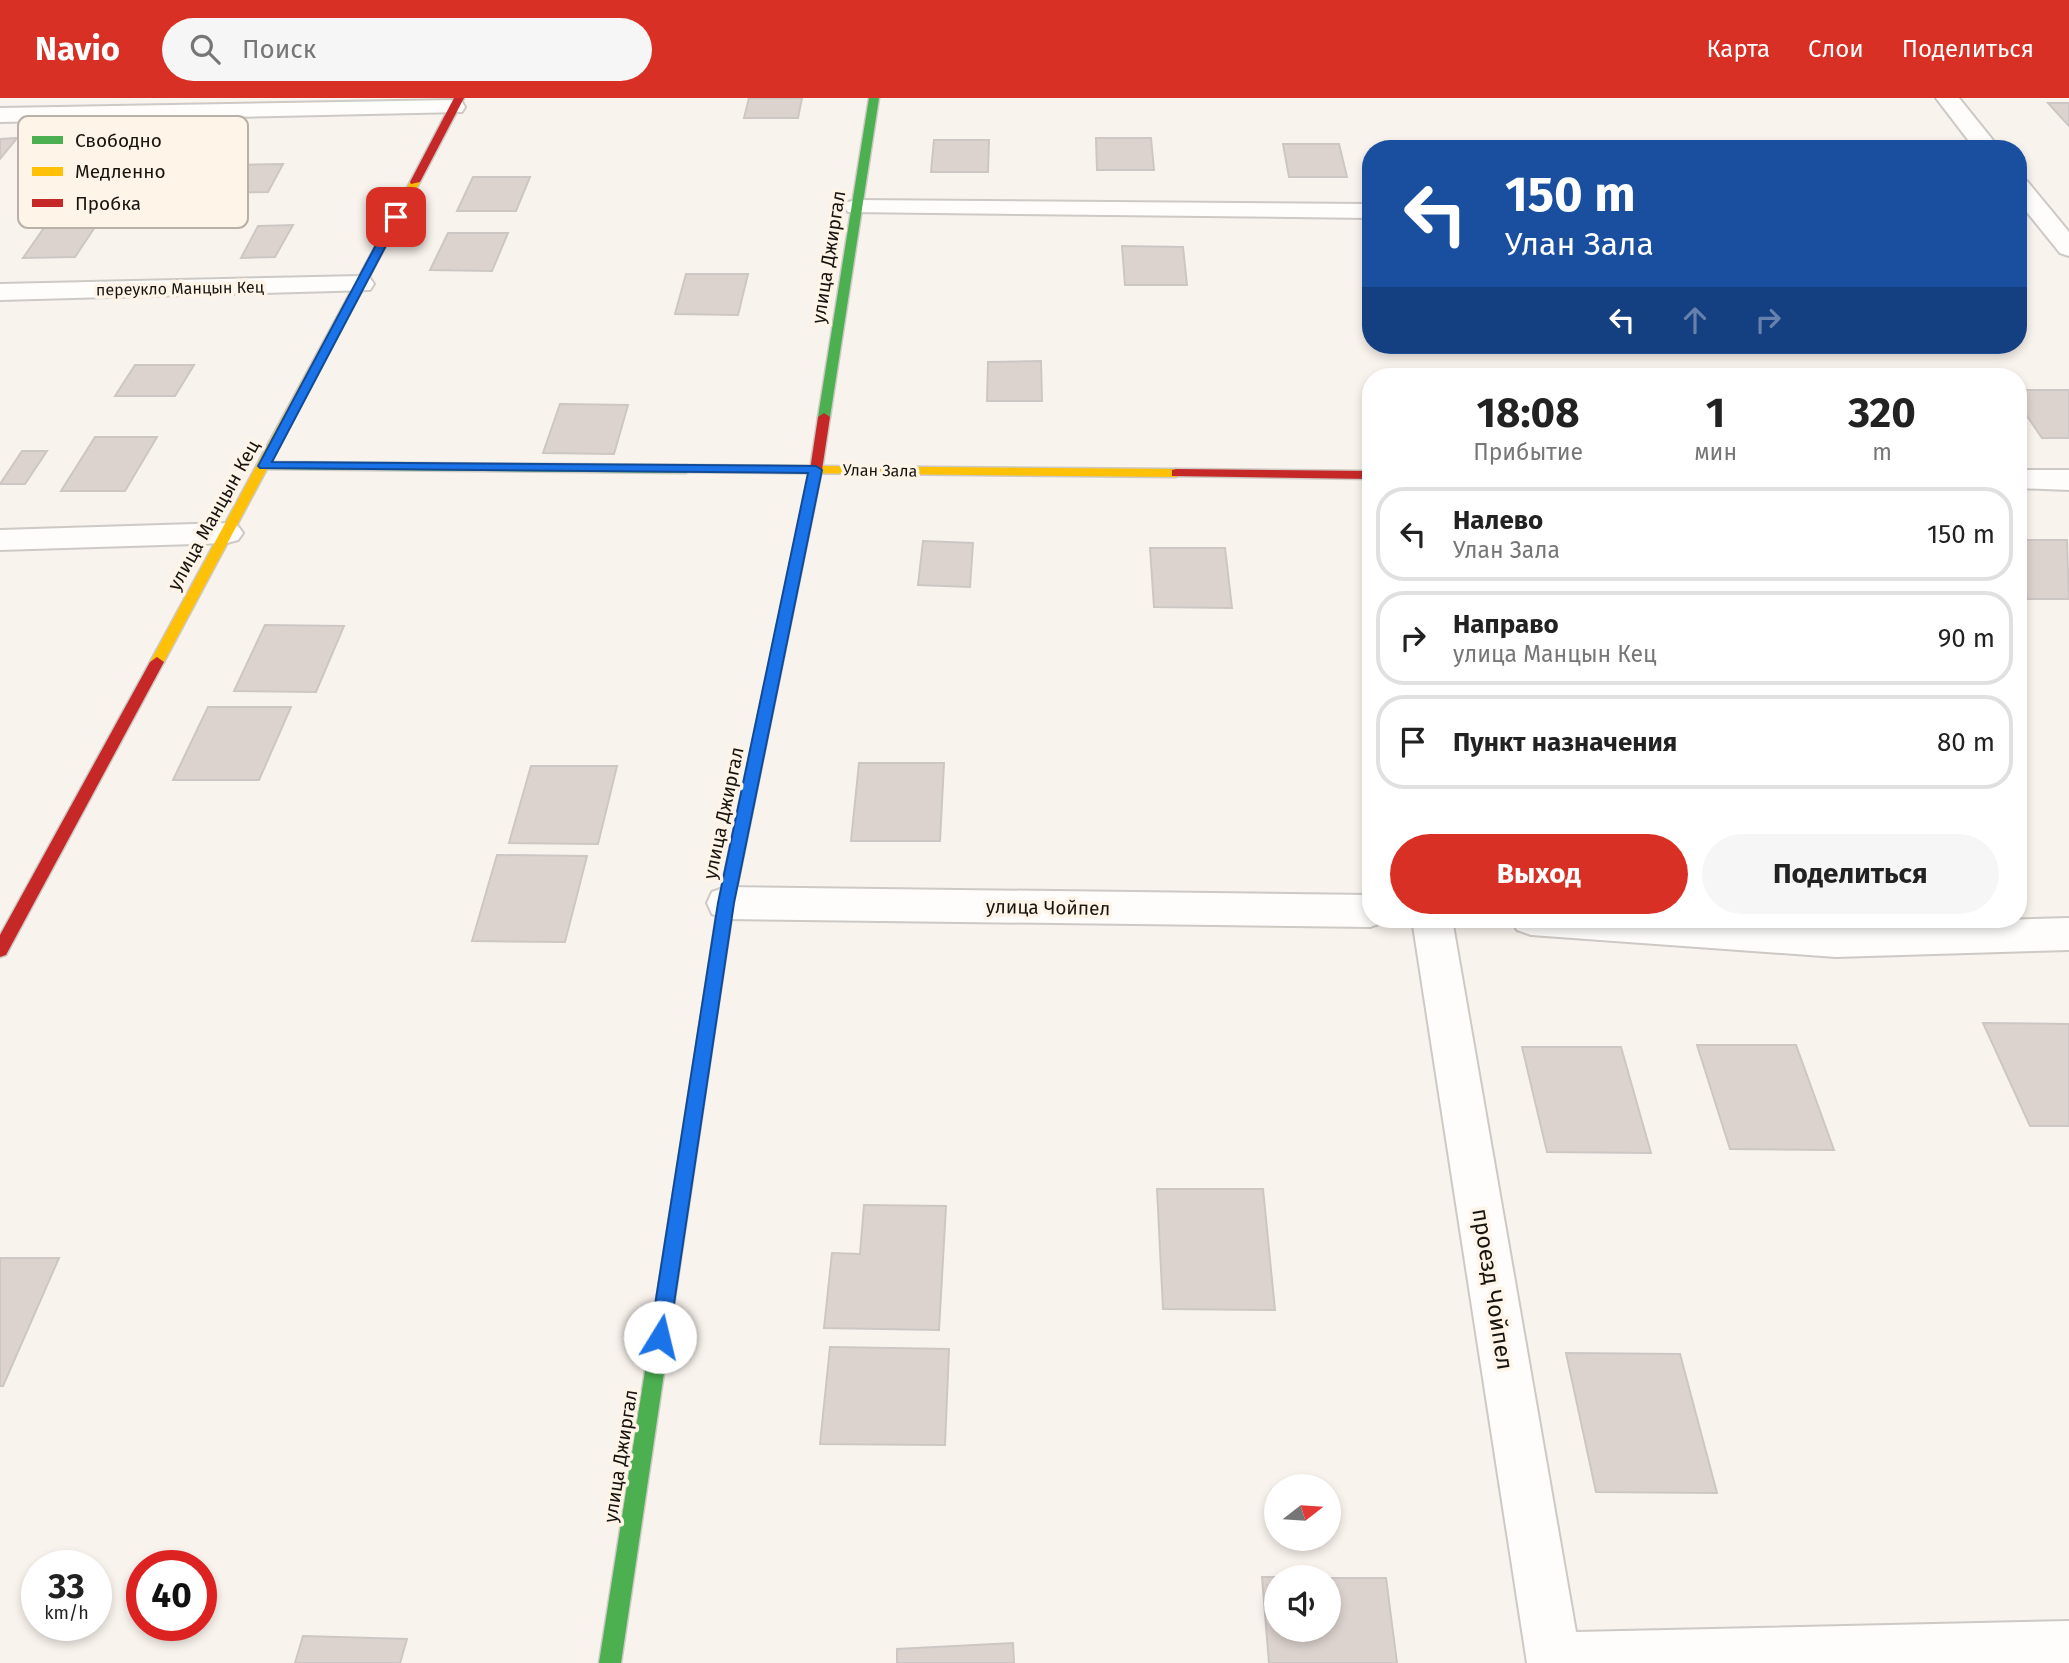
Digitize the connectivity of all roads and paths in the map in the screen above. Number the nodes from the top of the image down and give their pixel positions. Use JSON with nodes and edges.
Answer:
{"nodes":[{"id":1,"x":874,"y":98,"type":"edge"},
{"id":2,"x":1947,"y":98,"type":"edge"},
{"id":3,"x":456,"y":102,"type":"edge"},
{"id":4,"x":104,"y":106,"type":"edge"},
{"id":5,"x":0,"y":115,"type":"edge"},
{"id":6,"x":1981,"y":140,"type":"edge"},
{"id":7,"x":857,"y":207,"type":"junction"},
{"id":8,"x":2027,"y":209,"type":"edge"},
{"id":9,"x":1362,"y":211,"type":"edge"},
{"id":10,"x":2069,"y":248,"type":"edge"},
{"id":11,"x":361,"y":284,"type":"junction"},
{"id":12,"x":0,"y":292,"type":"edge"},
{"id":13,"x":264,"y":466,"type":"junction"},
{"id":14,"x":816,"y":470,"type":"junction"},
{"id":15,"x":1362,"y":475,"type":"edge"},
{"id":16,"x":2027,"y":479,"type":"edge"},
{"id":17,"x":2069,"y":480,"type":"edge"},
{"id":18,"x":227,"y":533,"type":"junction"},
{"id":19,"x":0,"y":540,"type":"edge"},
{"id":20,"x":726,"y":903,"type":"junction"},
{"id":21,"x":1362,"y":911,"type":"edge"},
{"id":22,"x":6,"y":928,"type":"edge"},
{"id":23,"x":1433,"y":928,"type":"edge"},
{"id":24,"x":1650,"y":928,"type":"edge"},
{"id":25,"x":2069,"y":934,"type":"edge"},
{"id":26,"x":2069,"y":1648,"type":"edge"},
{"id":27,"x":1554,"y":1661,"type":"edge"},
{"id":28,"x":610,"y":1663,"type":"edge"}],
"edges":[{"from":1,"to":7,"type":"street","name":"улица Джиргал"},
{"from":2,"to":6,"type":"street"},
{"from":3,"to":4,"type":"street"},
{"from":3,"to":11,"type":"street","name":"улица Манцын Кец"},
{"from":4,"to":5,"type":"street"},
{"from":7,"to":9,"type":"street"},
{"from":7,"to":14,"type":"street","name":"улица Джиргал"},
{"from":8,"to":10,"type":"street"},
{"from":11,"to":12,"type":"street","name":"переукло Манцын Кец"},
{"from":11,"to":13,"type":"street","name":"улица Манцын Кец"},
{"from":13,"to":14,"type":"street","name":"Улан Зала"},
{"from":13,"to":18,"type":"street","name":"улица Манцын Кец"},
{"from":14,"to":15,"type":"street","name":"Улан Зала"},
{"from":14,"to":20,"type":"street","name":"улица Джиргал"},
{"from":16,"to":17,"type":"street"},
{"from":18,"to":19,"type":"street"},
{"from":18,"to":22,"type":"street","name":"улица Манцын Кец"},
{"from":20,"to":21,"type":"street","name":"улица Чойпел"},
{"from":20,"to":28,"type":"street","name":"улица Джиргал"},
{"from":23,"to":27,"type":"street","name":"проезд Чойпел"},
{"from":24,"to":25,"type":"street"},
{"from":26,"to":27,"type":"street","name":"проезд Чойпел"}]}
